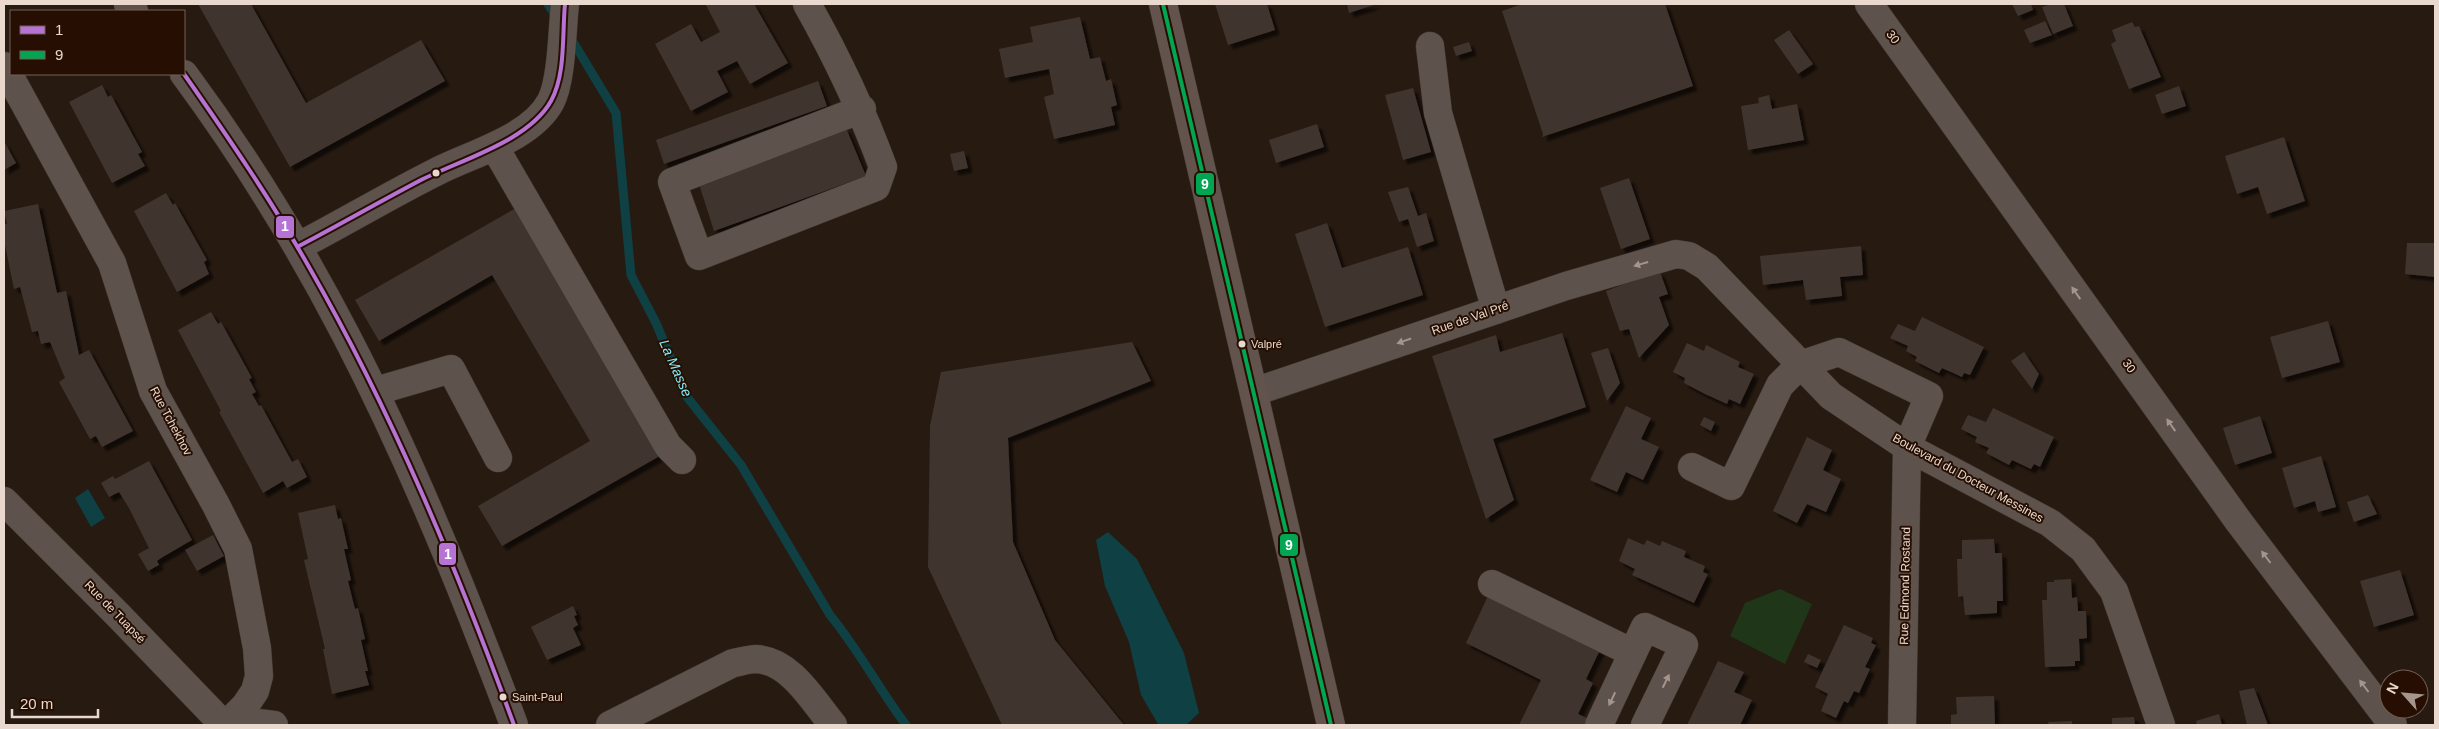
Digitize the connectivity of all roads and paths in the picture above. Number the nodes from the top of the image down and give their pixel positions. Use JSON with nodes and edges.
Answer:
{"nodes":[{"id":1,"x":564,"y":4,"type":"edge"},
{"id":2,"x":807,"y":4,"type":"edge"},
{"id":3,"x":1163,"y":4,"type":"edge"},
{"id":4,"x":1869,"y":4,"type":"edge"},
{"id":5,"x":1430,"y":46,"type":"dead end"},
{"id":6,"x":4,"y":66,"type":"edge"},
{"id":7,"x":185,"y":75,"type":"edge"},
{"id":8,"x":862,"y":109,"type":"junction"},
{"id":9,"x":494,"y":146,"type":"junction"},
{"id":10,"x":299,"y":246,"type":"junction"},
{"id":11,"x":1689,"y":256,"type":"joint"},
{"id":12,"x":1496,"y":310,"type":"junction"},
{"id":13,"x":1800,"y":365,"type":"junction"},
{"id":14,"x":376,"y":391,"type":"junction"},
{"id":15,"x":1254,"y":392,"type":"junction"},
{"id":16,"x":1907,"y":447,"type":"junction"},
{"id":17,"x":498,"y":458,"type":"dead end"},
{"id":18,"x":682,"y":460,"type":"dead end"},
{"id":19,"x":1692,"y":467,"type":"dead end"},
{"id":20,"x":4,"y":501,"type":"edge"},
{"id":21,"x":1492,"y":584,"type":"dead end"},
{"id":22,"x":1633,"y":653,"type":"junction"},
{"id":23,"x":225,"y":725,"type":"edge"},
{"id":24,"x":236,"y":725,"type":"edge"},
{"id":25,"x":274,"y":725,"type":"edge"},
{"id":26,"x":514,"y":725,"type":"edge"},
{"id":27,"x":610,"y":725,"type":"edge"},
{"id":28,"x":834,"y":725,"type":"edge"},
{"id":29,"x":1330,"y":725,"type":"edge"},
{"id":30,"x":1599,"y":725,"type":"edge"},
{"id":31,"x":1645,"y":725,"type":"edge"},
{"id":32,"x":1902,"y":725,"type":"edge"},
{"id":33,"x":2161,"y":725,"type":"edge"},
{"id":34,"x":2393,"y":725,"type":"edge"}],
"edges":[{"from":1,"to":9,"type":"street"},
{"from":2,"to":8,"type":"street"},
{"from":3,"to":15,"type":"main road"},
{"from":34,"to":4,"type":"street","name":"30","one_way":true},
{"from":5,"to":12,"type":"street"},
{"from":6,"to":23,"type":"street","name":"Rue Tchekhov"},
{"from":7,"to":10,"type":"street"},
{"from":8,"to":8,"type":"street"},
{"from":9,"to":10,"type":"street"},
{"from":9,"to":18,"type":"street"},
{"from":10,"to":14,"type":"street"},
{"from":11,"to":12,"type":"street","name":"Rue de Val Pré","one_way":true},
{"from":11,"to":13,"type":"street","name":"Boulevard du Docteur Messines"},
{"from":12,"to":15,"type":"street","name":"Rue de Val Pré","one_way":true},
{"from":13,"to":16,"type":"street","name":"Boulevard du Docteur Messines"},
{"from":13,"to":16,"type":"street"},
{"from":13,"to":19,"type":"street"},
{"from":14,"to":17,"type":"street"},
{"from":14,"to":26,"type":"street"},
{"from":15,"to":29,"type":"main road"},
{"from":16,"to":32,"type":"street","name":"Rue Edmond Rostand"},
{"from":16,"to":33,"type":"street","name":"Boulevard du Docteur Messines"},
{"from":20,"to":23,"type":"street","name":"Rue de Tuapsé"},
{"from":21,"to":22,"type":"street"},
{"from":22,"to":30,"type":"street","one_way":true},
{"from":31,"to":22,"type":"street","one_way":true},
{"from":24,"to":25,"type":"street"},
{"from":27,"to":28,"type":"street"}]}
